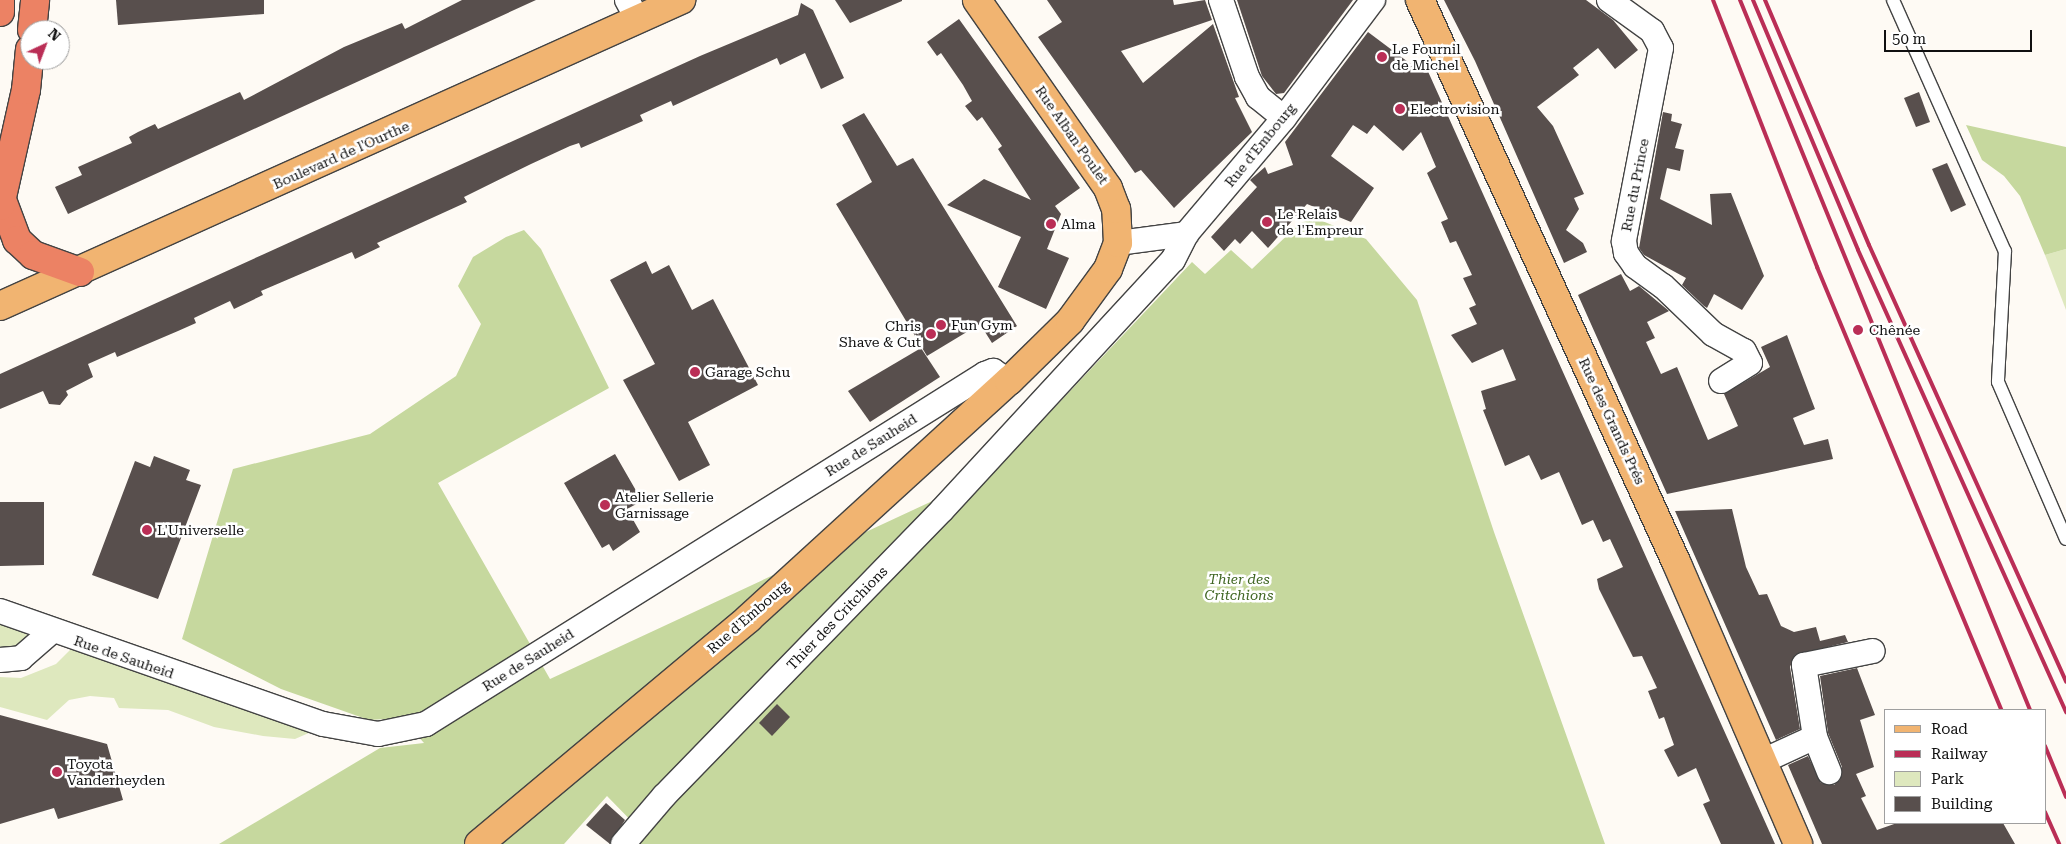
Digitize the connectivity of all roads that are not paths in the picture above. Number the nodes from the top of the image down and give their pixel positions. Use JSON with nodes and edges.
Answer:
{"nodes":[{"id":1,"x":0,"y":0,"type":"edge"},
{"id":2,"x":35,"y":0,"type":"edge"},
{"id":3,"x":681,"y":0,"type":"edge"},
{"id":4,"x":977,"y":0,"type":"edge"},
{"id":5,"x":1221,"y":0,"type":"edge"},
{"id":6,"x":1373,"y":0,"type":"edge"},
{"id":7,"x":1420,"y":0,"type":"edge"},
{"id":8,"x":1609,"y":0,"type":"edge"},
{"id":9,"x":1893,"y":0,"type":"edge"},
{"id":10,"x":632,"y":10,"type":"edge"},
{"id":11,"x":0,"y":12,"type":"edge"},
{"id":12,"x":33,"y":20,"type":"edge"},
{"id":13,"x":28,"y":70,"type":"edge"},
{"id":14,"x":1284,"y":118,"type":"junction"},
{"id":15,"x":1,"y":203,"type":"edge"},
{"id":16,"x":1186,"y":234,"type":"junction"},
{"id":17,"x":1118,"y":243,"type":"junction"},
{"id":18,"x":80,"y":272,"type":"junction"},
{"id":19,"x":0,"y":306,"type":"edge"},
{"id":20,"x":1062,"y":330,"type":"joint"},
{"id":21,"x":1009,"y":381,"type":"junction"},
{"id":22,"x":1721,"y":381,"type":"dead end"},
{"id":23,"x":2066,"y":539,"type":"edge"},
{"id":24,"x":0,"y":611,"type":"edge"},
{"id":25,"x":51,"y":632,"type":"junction"},
{"id":26,"x":1873,"y":651,"type":"dead end"},
{"id":27,"x":0,"y":660,"type":"edge"},
{"id":28,"x":1815,"y":738,"type":"junction"},
{"id":29,"x":1763,"y":761,"type":"junction"},
{"id":30,"x":1829,"y":772,"type":"dead end"},
{"id":31,"x":479,"y":844,"type":"edge"},
{"id":32,"x":623,"y":844,"type":"edge"},
{"id":33,"x":1798,"y":844,"type":"edge"}],
"edges":[{"from":1,"to":11,"type":"highway"},
{"from":2,"to":12,"type":"highway"},
{"from":3,"to":10,"type":"main road","name":"Boulevard de l'Ourthe"},
{"from":4,"to":17,"type":"main road","name":"Rue Alban Poulet"},
{"from":5,"to":14,"type":"street"},
{"from":6,"to":14,"type":"street","name":"Rue d'Embourg"},
{"from":7,"to":29,"type":"main road","name":"Rue des Grands Prés"},
{"from":8,"to":22,"type":"street","name":"Rue du Prince"},
{"from":9,"to":23,"type":"lane"},
{"from":10,"to":18,"type":"main road","name":"Boulevard de l'Ourthe"},
{"from":13,"to":15,"type":"highway"},
{"from":14,"to":16,"type":"street","name":"Rue d'Embourg"},
{"from":15,"to":18,"type":"highway"},
{"from":16,"to":17,"type":"street"},
{"from":16,"to":32,"type":"street","name":"Thier des Critchions"},
{"from":17,"to":20,"type":"main road","name":"Rue Alban Poulet"},
{"from":18,"to":19,"type":"main road","name":"Boulevard de l'Ourthe"},
{"from":20,"to":21,"type":"main road","name":"Rue d'Embourg"},
{"from":21,"to":25,"type":"street","name":"Rue de Sauheid"},
{"from":21,"to":31,"type":"main road","name":"Rue d'Embourg"},
{"from":24,"to":25,"type":"street","name":"Rue de Sauheid"},
{"from":25,"to":27,"type":"street"},
{"from":26,"to":28,"type":"street"},
{"from":28,"to":29,"type":"street"},
{"from":28,"to":30,"type":"street"},
{"from":29,"to":33,"type":"main road","name":"Rue des Grands Prés"}]}
